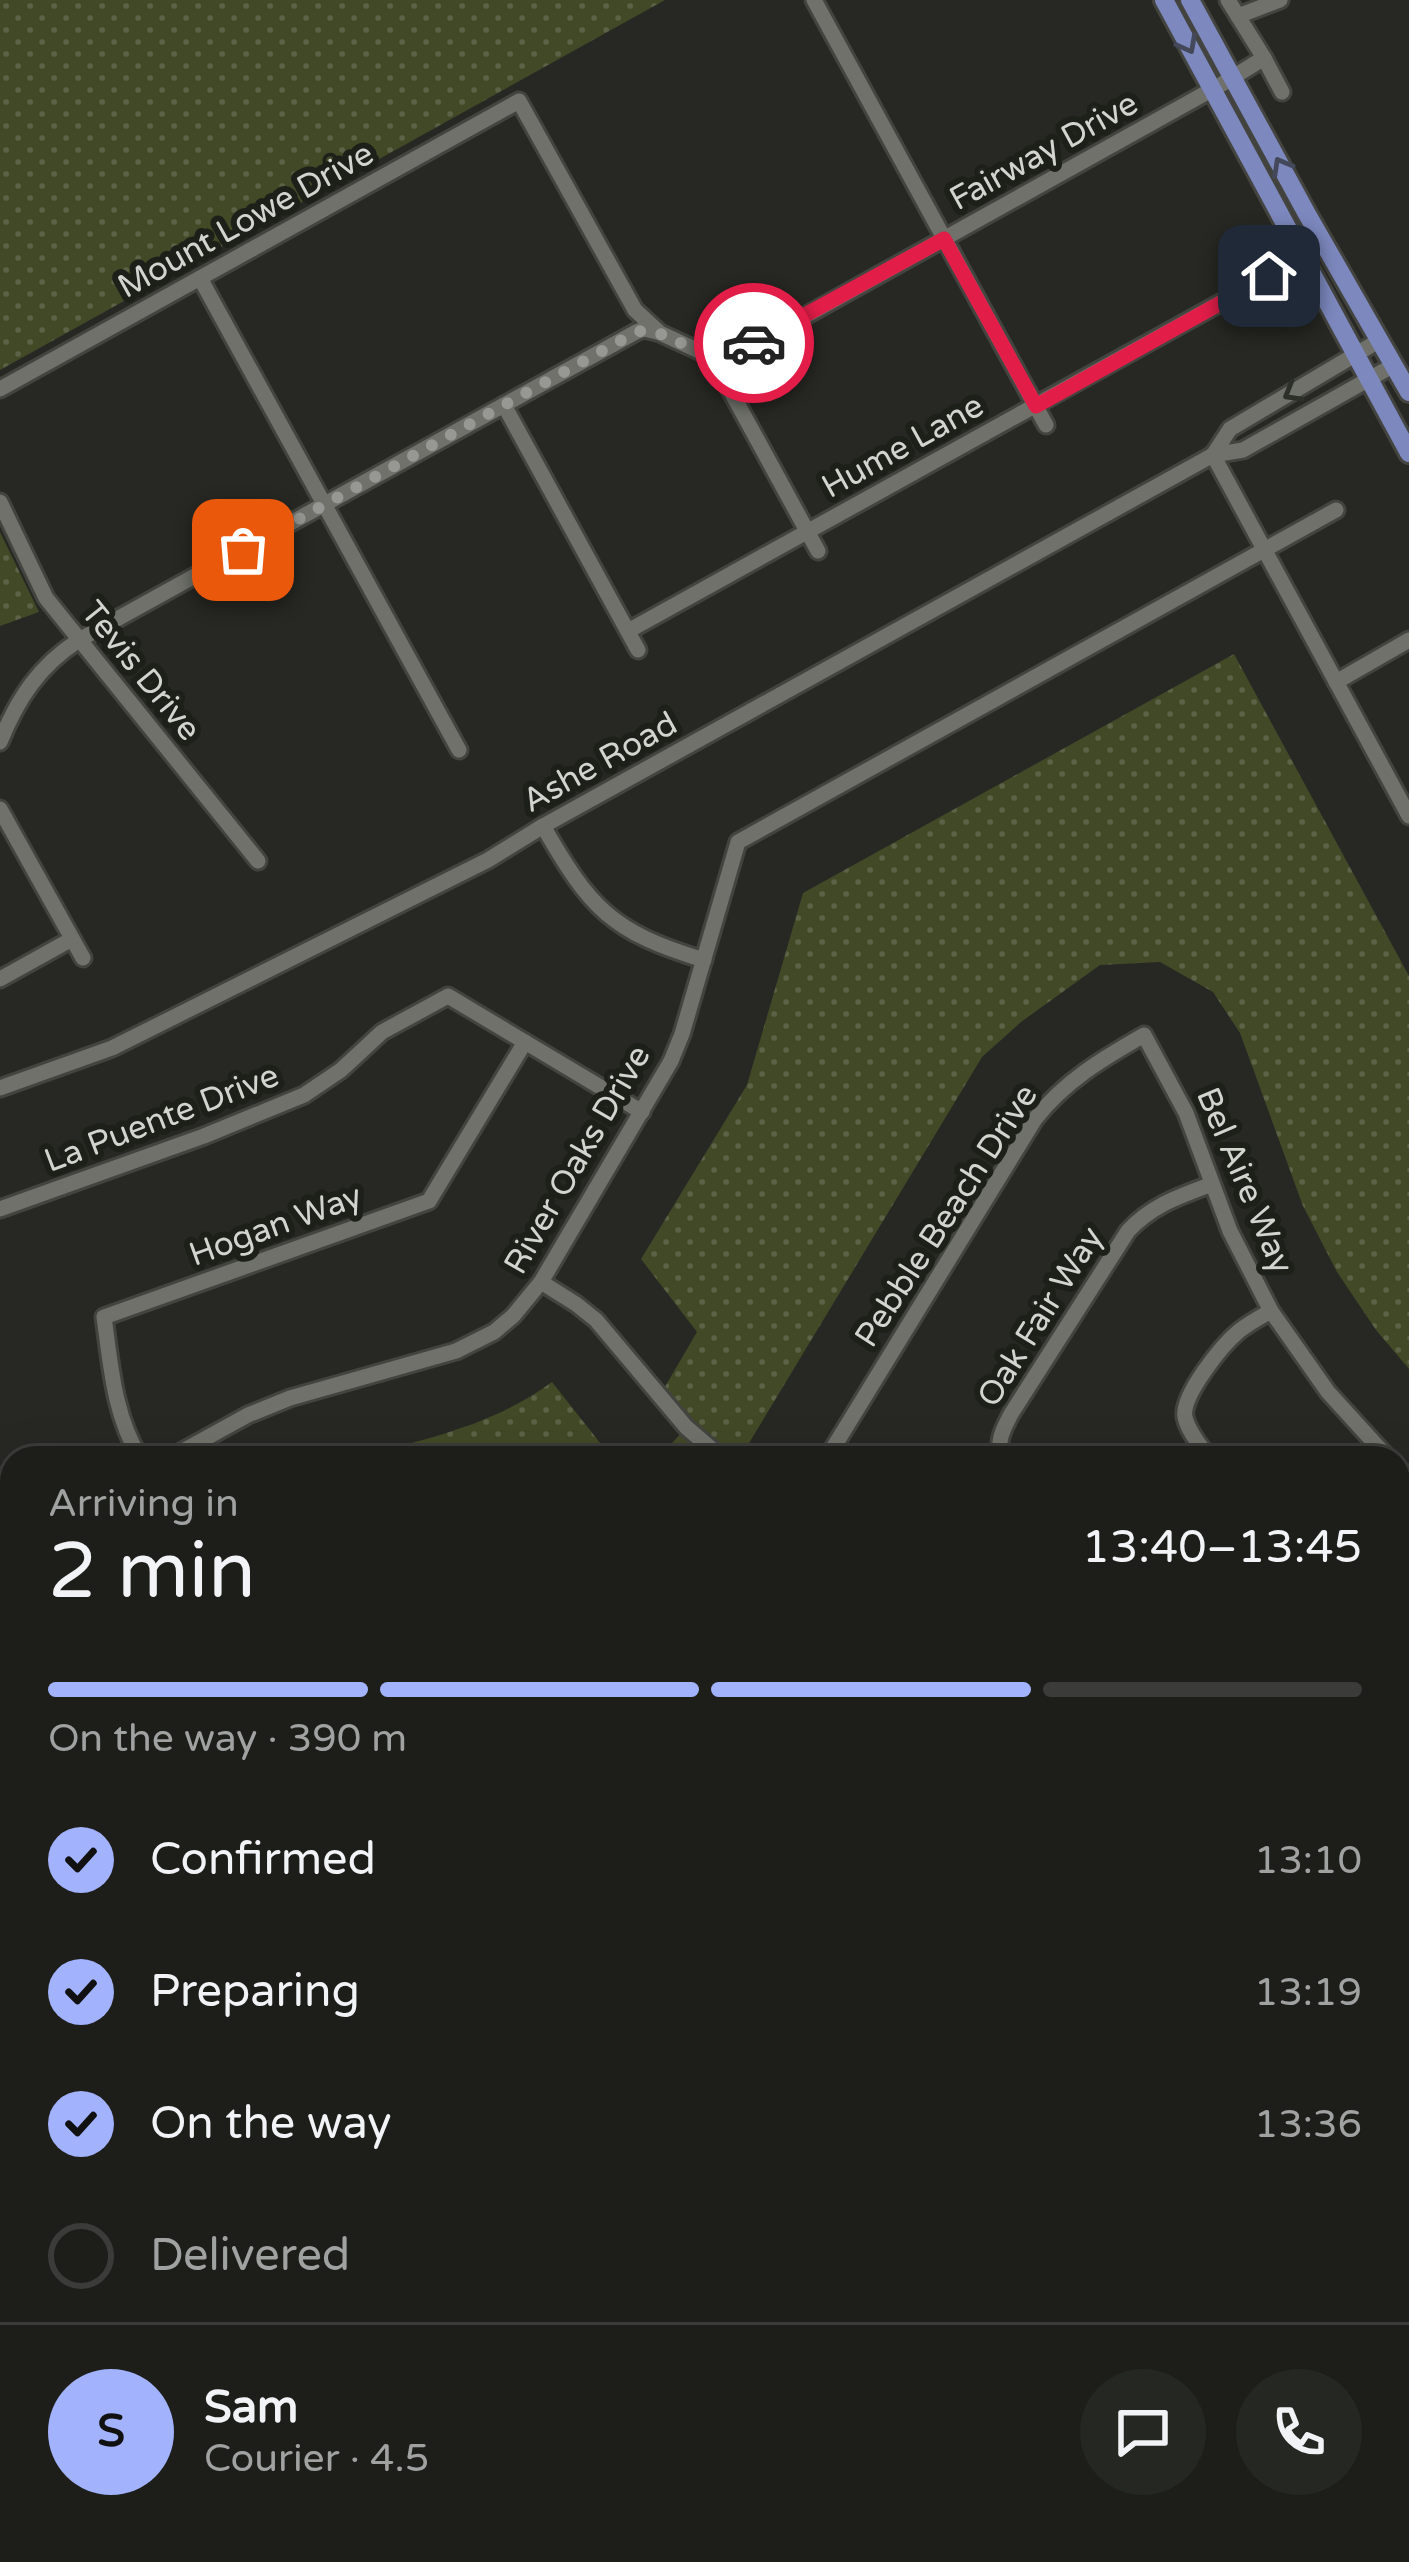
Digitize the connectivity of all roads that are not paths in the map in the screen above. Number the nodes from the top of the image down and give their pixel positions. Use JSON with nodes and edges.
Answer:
{"nodes":[{"id":1,"x":814,"y":0,"type":"edge"},
{"id":2,"x":1164,"y":0,"type":"edge"},
{"id":3,"x":1190,"y":0,"type":"edge"},
{"id":4,"x":1228,"y":0,"type":"edge"},
{"id":5,"x":1280,"y":0,"type":"edge"},
{"id":6,"x":1238,"y":16,"type":"junction"},
{"id":7,"x":1264,"y":58,"type":"junction"},
{"id":8,"x":1223,"y":84,"type":"junction"},
{"id":9,"x":1282,"y":92,"type":"dead end"},
{"id":10,"x":944,"y":239,"type":"junction"},
{"id":11,"x":1269,"y":276,"type":"dead end"},
{"id":12,"x":200,"y":278,"type":"junction"},
{"id":13,"x":660,"y":333,"type":"junction"},
{"id":14,"x":1380,"y":340,"type":"junction"},
{"id":15,"x":696,"y":348,"type":"junction"},
{"id":16,"x":1356,"y":356,"type":"junction"},
{"id":17,"x":1394,"y":365,"type":"junction"},
{"id":18,"x":1369,"y":380,"type":"junction"},
{"id":19,"x":0,"y":389,"type":"edge"},
{"id":20,"x":1409,"y":392,"type":"edge"},
{"id":21,"x":504,"y":405,"type":"junction"},
{"id":22,"x":1036,"y":406,"type":"junction"},
{"id":23,"x":1046,"y":425,"type":"dead end"},
{"id":24,"x":1409,"y":453,"type":"edge"},
{"id":25,"x":1213,"y":455,"type":"junction"},
{"id":26,"x":0,"y":502,"type":"edge"},
{"id":27,"x":324,"y":504,"type":"junction"},
{"id":28,"x":1336,"y":510,"type":"dead end"},
{"id":29,"x":808,"y":532,"type":"junction"},
{"id":30,"x":1264,"y":550,"type":"junction"},
{"id":31,"x":818,"y":551,"type":"dead end"},
{"id":32,"x":628,"y":631,"type":"junction"},
{"id":33,"x":80,"y":640,"type":"junction"},
{"id":34,"x":1409,"y":640,"type":"edge"},
{"id":35,"x":638,"y":650,"type":"dead end"},
{"id":36,"x":1336,"y":682,"type":"junction"},
{"id":37,"x":5,"y":717,"type":"edge"},
{"id":38,"x":0,"y":742,"type":"edge"},
{"id":39,"x":459,"y":750,"type":"dead end"},
{"id":40,"x":0,"y":809,"type":"edge"},
{"id":41,"x":1409,"y":816,"type":"edge"},
{"id":42,"x":543,"y":826,"type":"junction"},
{"id":43,"x":258,"y":861,"type":"dead end"},
{"id":44,"x":72,"y":939,"type":"junction"},
{"id":45,"x":83,"y":958,"type":"dead end"},
{"id":46,"x":704,"y":960,"type":"junction"},
{"id":47,"x":0,"y":980,"type":"edge"},
{"id":48,"x":1144,"y":1035,"type":"joint"},
{"id":49,"x":524,"y":1042,"type":"junction"},
{"id":50,"x":0,"y":1088,"type":"edge"},
{"id":51,"x":642,"y":1112,"type":"junction"},
{"id":52,"x":1212,"y":1184,"type":"junction"},
{"id":53,"x":0,"y":1209,"type":"edge"},
{"id":54,"x":541,"y":1282,"type":"junction"},
{"id":55,"x":1271,"y":1311,"type":"junction"},
{"id":56,"x":134,"y":1446,"type":"edge"},
{"id":57,"x":192,"y":1446,"type":"edge"},
{"id":58,"x":708,"y":1446,"type":"edge"},
{"id":59,"x":834,"y":1446,"type":"edge"},
{"id":60,"x":999,"y":1446,"type":"edge"},
{"id":61,"x":1200,"y":1446,"type":"edge"},
{"id":62,"x":1377,"y":1446,"type":"edge"}],
"edges":[{"from":1,"to":10,"type":"street"},
{"from":2,"to":8,"type":"main road","one_way":true},
{"from":3,"to":8,"type":"main road"},
{"from":4,"to":6,"type":"street"},
{"from":5,"to":6,"type":"street"},
{"from":6,"to":7,"type":"street"},
{"from":7,"to":8,"type":"street","name":"Fairway Drive"},
{"from":7,"to":9,"type":"street"},
{"from":8,"to":10,"type":"street","name":"Fairway Drive"},
{"from":14,"to":8,"type":"main road","one_way":true},
{"from":8,"to":16,"type":"main road"},
{"from":10,"to":15,"type":"street","name":"Fairway Drive"},
{"from":10,"to":22,"type":"street"},
{"from":11,"to":22,"type":"street","name":"Hume Lane"},
{"from":12,"to":13,"type":"street","name":"Mount Lowe Drive"},
{"from":12,"to":19,"type":"street","name":"Mount Lowe Drive"},
{"from":12,"to":27,"type":"street"},
{"from":13,"to":15,"type":"street"},
{"from":13,"to":21,"type":"street"},
{"from":14,"to":16,"type":"street","name":"Ashe Road"},
{"from":14,"to":17,"type":"main road"},
{"from":15,"to":29,"type":"street"},
{"from":16,"to":18,"type":"main road"},
{"from":16,"to":25,"type":"street","name":"Ashe Road","one_way":true},
{"from":17,"to":18,"type":"street","name":"Ashe Road"},
{"from":17,"to":20,"type":"main road"},
{"from":18,"to":24,"type":"main road"},
{"from":18,"to":25,"type":"street","name":"Ashe Road"},
{"from":21,"to":27,"type":"street"},
{"from":21,"to":32,"type":"street"},
{"from":22,"to":23,"type":"street"},
{"from":22,"to":29,"type":"street","name":"Hume Lane"},
{"from":25,"to":30,"type":"street"},
{"from":25,"to":42,"type":"street","name":"Ashe Road"},
{"from":26,"to":33,"type":"street","name":"Tevis Drive"},
{"from":27,"to":33,"type":"street"},
{"from":27,"to":39,"type":"street"},
{"from":28,"to":30,"type":"street","name":"River Oaks Drive"},
{"from":29,"to":31,"type":"street"},
{"from":29,"to":32,"type":"street","name":"Hume Lane"},
{"from":30,"to":36,"type":"street"},
{"from":30,"to":46,"type":"street","name":"River Oaks Drive"},
{"from":32,"to":35,"type":"street"},
{"from":33,"to":37,"type":"street"},
{"from":33,"to":43,"type":"street","name":"Tevis Drive"},
{"from":34,"to":36,"type":"street"},
{"from":36,"to":41,"type":"street"},
{"from":37,"to":38,"type":"street"},
{"from":40,"to":44,"type":"street"},
{"from":42,"to":46,"type":"street"},
{"from":42,"to":50,"type":"street","name":"Ashe Road"},
{"from":44,"to":45,"type":"street"},
{"from":44,"to":47,"type":"street"},
{"from":46,"to":51,"type":"street","name":"River Oaks Drive"},
{"from":48,"to":52,"type":"street","name":"Bel Aire Way"},
{"from":48,"to":59,"type":"street","name":"Pebble Beach Drive"},
{"from":49,"to":51,"type":"street","name":"La Puente Drive"},
{"from":49,"to":53,"type":"street","name":"La Puente Drive"},
{"from":49,"to":56,"type":"street","name":"Hogan Way"},
{"from":51,"to":54,"type":"street","name":"River Oaks Drive"},
{"from":52,"to":55,"type":"street","name":"Bel Aire Way"},
{"from":52,"to":60,"type":"street","name":"Oak Fair Way"},
{"from":54,"to":57,"type":"street","name":"River Oaks Drive"},
{"from":54,"to":58,"type":"street"},
{"from":55,"to":61,"type":"street"},
{"from":55,"to":62,"type":"street","name":"Bel Aire Way"}]}
